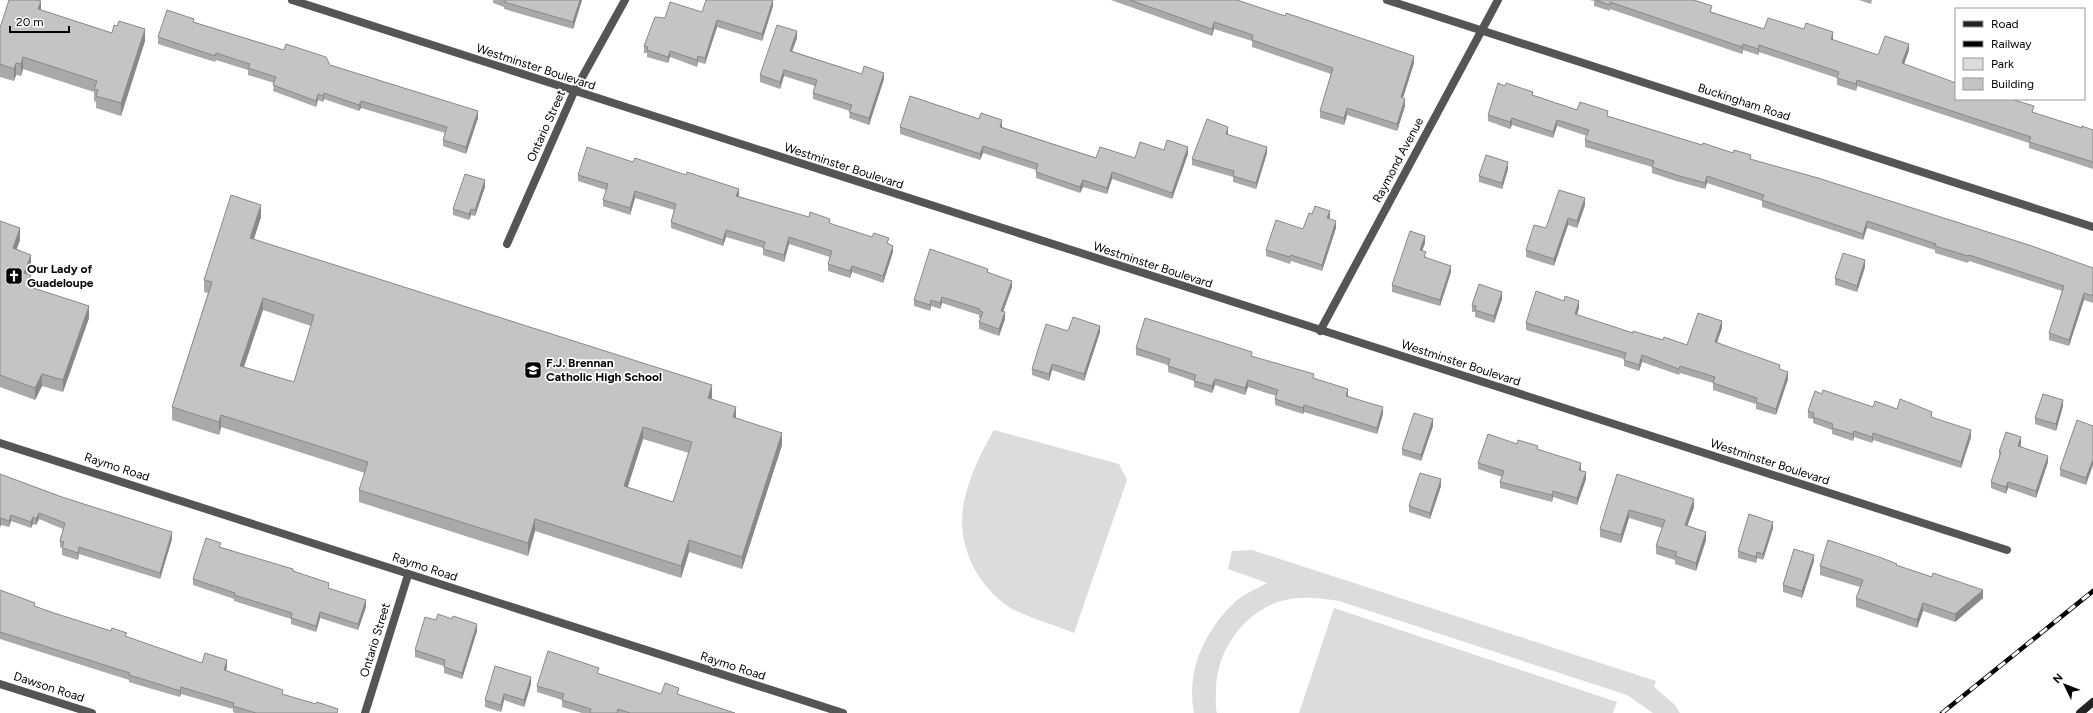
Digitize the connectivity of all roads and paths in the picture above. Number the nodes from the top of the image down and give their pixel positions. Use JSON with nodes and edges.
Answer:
{"nodes":[{"id":1,"x":292,"y":0,"type":"edge"},
{"id":2,"x":625,"y":0,"type":"edge"},
{"id":3,"x":1387,"y":0,"type":"edge"},
{"id":4,"x":1498,"y":0,"type":"edge"},
{"id":5,"x":1481,"y":30,"type":"junction"},
{"id":6,"x":574,"y":92,"type":"junction"},
{"id":7,"x":2093,"y":227,"type":"edge"},
{"id":8,"x":507,"y":244,"type":"dead end"},
{"id":9,"x":1320,"y":331,"type":"junction"},
{"id":10,"x":0,"y":443,"type":"edge"},
{"id":11,"x":2007,"y":550,"type":"dead end"},
{"id":12,"x":408,"y":575,"type":"junction"},
{"id":13,"x":0,"y":684,"type":"edge"},
{"id":14,"x":2093,"y":702,"type":"edge"},
{"id":15,"x":92,"y":713,"type":"edge"},
{"id":16,"x":365,"y":713,"type":"edge"},
{"id":17,"x":843,"y":713,"type":"edge"},
{"id":18,"x":2080,"y":713,"type":"edge"}],
"edges":[{"from":1,"to":6,"type":"street","name":"Westminster Boulevard"},
{"from":2,"to":6,"type":"street","name":"Ontario Street"},
{"from":3,"to":5,"type":"street","name":"Buckingham Road"},
{"from":4,"to":5,"type":"street","name":"Raymond Avenue"},
{"from":5,"to":7,"type":"street","name":"Buckingham Road"},
{"from":5,"to":9,"type":"street","name":"Raymond Avenue"},
{"from":6,"to":8,"type":"street","name":"Ontario Street"},
{"from":6,"to":9,"type":"street","name":"Westminster Boulevard"},
{"from":9,"to":11,"type":"street","name":"Westminster Boulevard"},
{"from":10,"to":12,"type":"street","name":"Raymo Road"},
{"from":12,"to":16,"type":"street","name":"Ontario Street"},
{"from":12,"to":17,"type":"street","name":"Raymo Road"},
{"from":13,"to":15,"type":"street","name":"Dawson Road"},
{"from":14,"to":18,"type":"street"}]}
